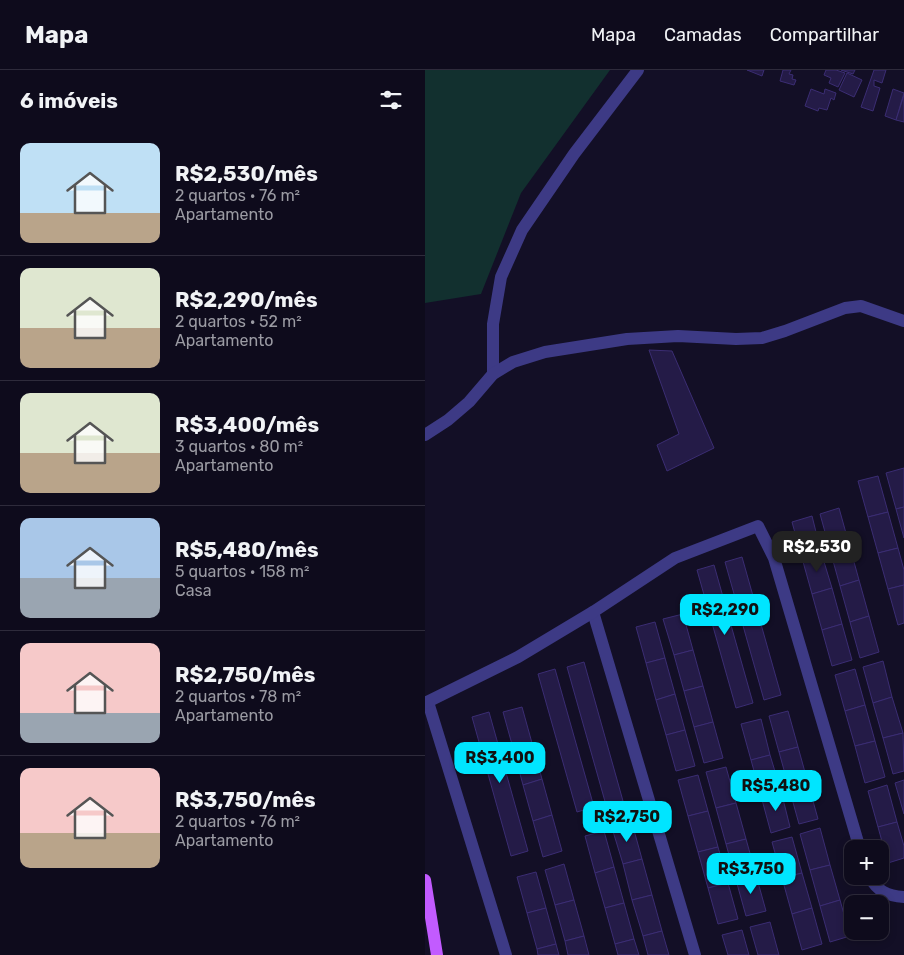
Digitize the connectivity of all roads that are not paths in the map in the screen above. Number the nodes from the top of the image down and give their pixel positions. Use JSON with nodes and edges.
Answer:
{"nodes":[{"id":1,"x":638,"y":70,"type":"edge"},
{"id":2,"x":904,"y":320,"type":"edge"},
{"id":3,"x":493,"y":374,"type":"junction"},
{"id":4,"x":425,"y":435,"type":"edge"},
{"id":5,"x":593,"y":612,"type":"junction"},
{"id":6,"x":427,"y":702,"type":"edge"},
{"id":7,"x":857,"y":840,"type":"edge"},
{"id":8,"x":425,"y":880,"type":"edge"},
{"id":9,"x":876,"y":885,"type":"edge"},
{"id":10,"x":904,"y":897,"type":"edge"},
{"id":11,"x":437,"y":955,"type":"edge"},
{"id":12,"x":506,"y":955,"type":"edge"},
{"id":13,"x":695,"y":955,"type":"edge"}],
"edges":[{"from":1,"to":3,"type":"street"},
{"from":2,"to":3,"type":"street"},
{"from":3,"to":4,"type":"street"},
{"from":5,"to":6,"type":"street"},
{"from":5,"to":7,"type":"street"},
{"from":5,"to":13,"type":"street"},
{"from":6,"to":12,"type":"street"},
{"from":8,"to":11,"type":"main road"},
{"from":9,"to":10,"type":"street"}]}
